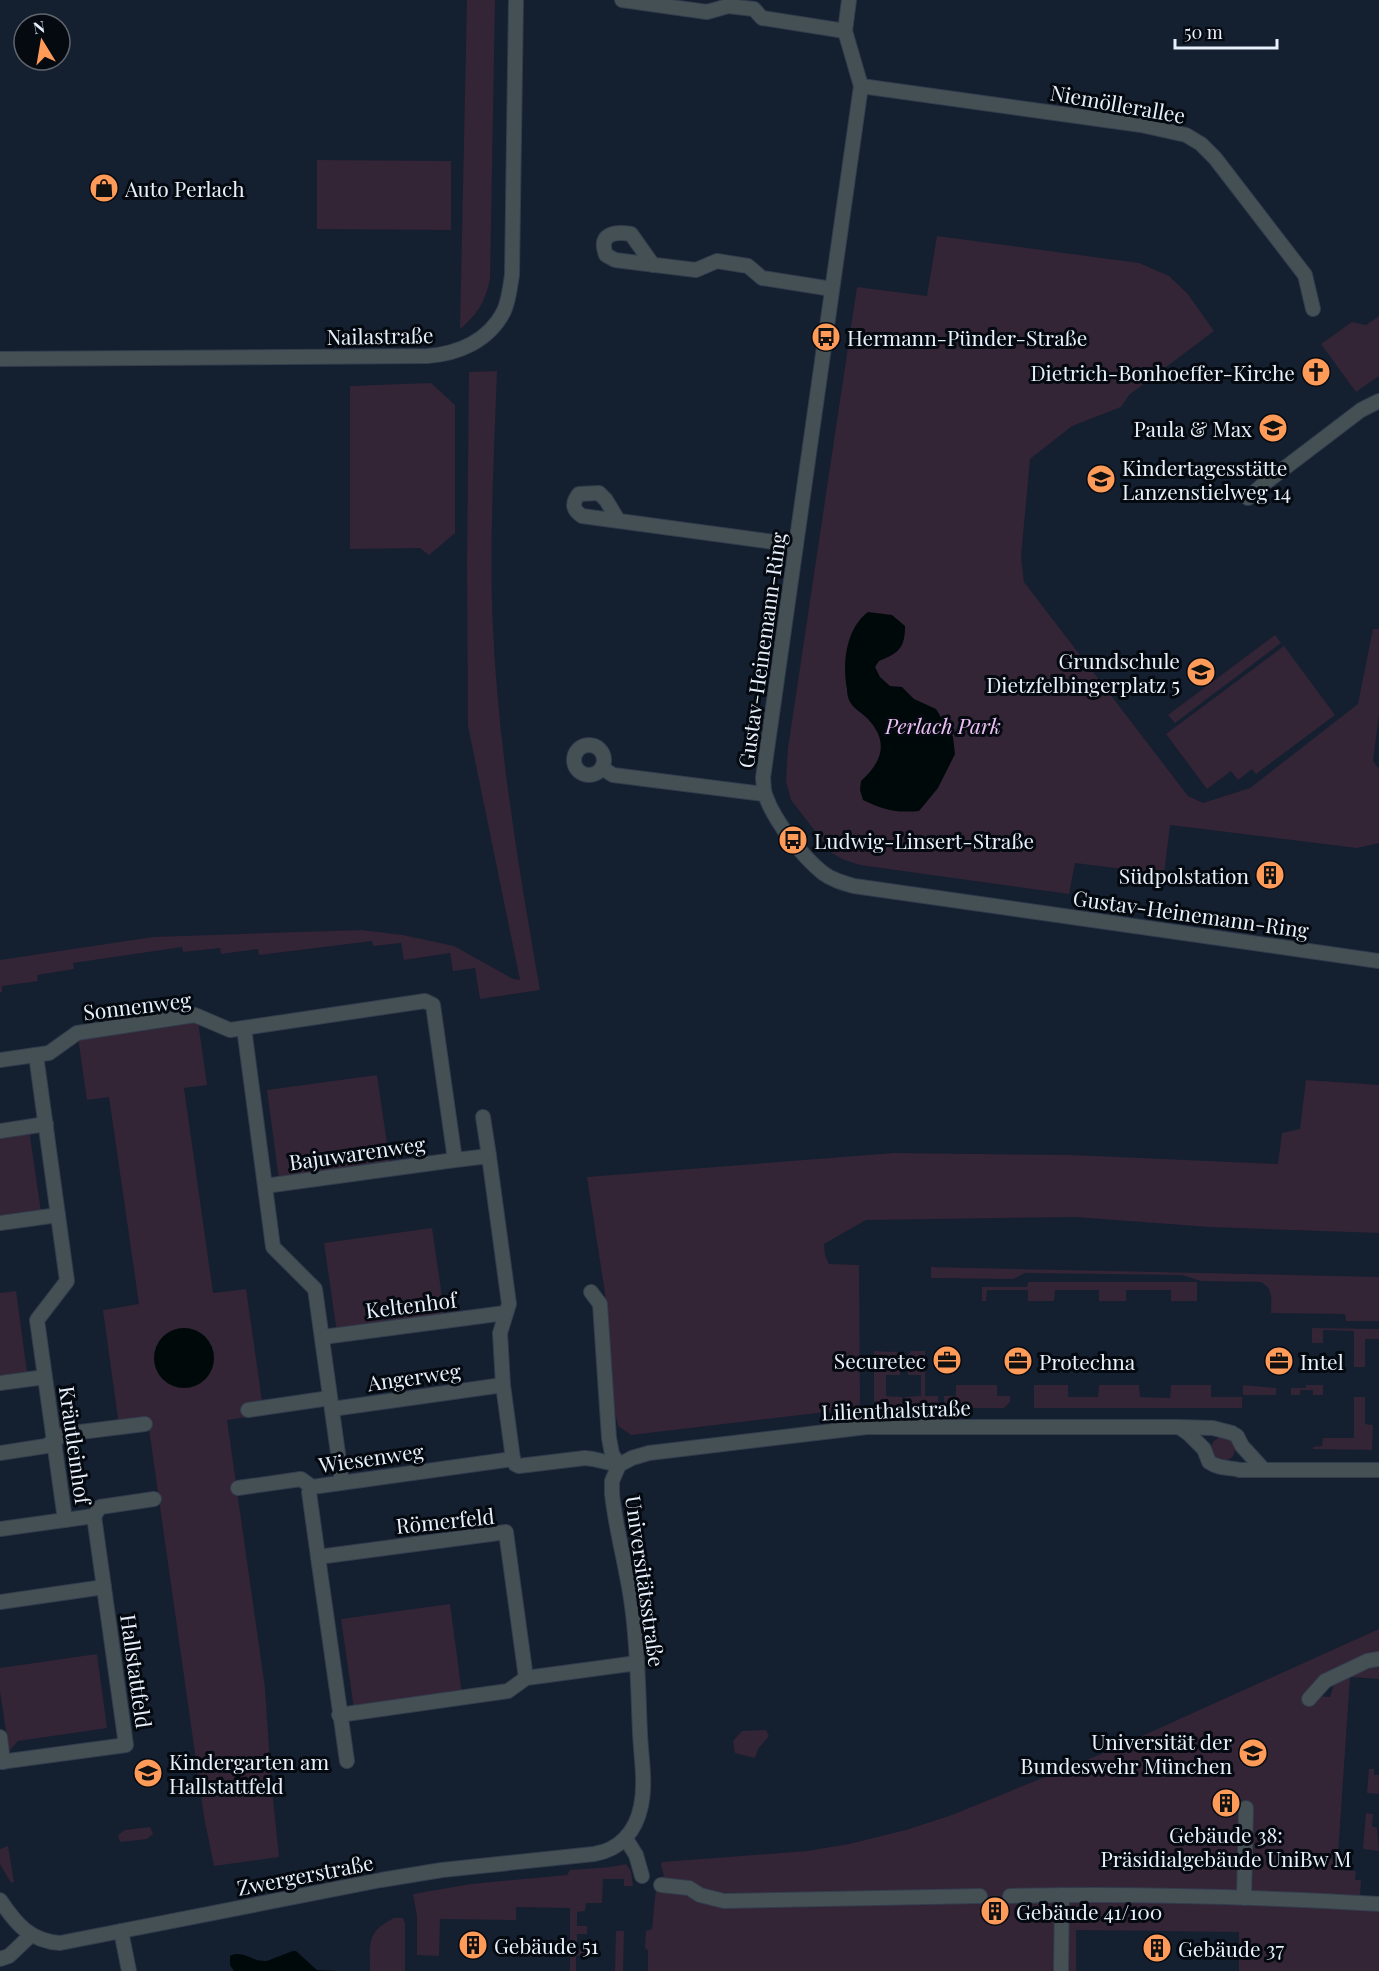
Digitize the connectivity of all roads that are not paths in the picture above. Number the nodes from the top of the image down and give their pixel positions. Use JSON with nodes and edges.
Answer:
{"nodes":[{"id":1,"x":516,"y":0,"type":"edge"},
{"id":2,"x":622,"y":0,"type":"edge"},
{"id":3,"x":849,"y":0,"type":"edge"},
{"id":4,"x":659,"y":3,"type":"edge"},
{"id":5,"x":845,"y":31,"type":"junction"},
{"id":6,"x":861,"y":86,"type":"junction"},
{"id":7,"x":653,"y":265,"type":"dead end"},
{"id":8,"x":832,"y":289,"type":"junction"},
{"id":9,"x":1313,"y":309,"type":"dead end"},
{"id":10,"x":0,"y":359,"type":"edge"},
{"id":11,"x":1379,"y":401,"type":"edge"},
{"id":12,"x":1248,"y":498,"type":"dead end"},
{"id":13,"x":618,"y":520,"type":"dead end"},
{"id":14,"x":796,"y":545,"type":"junction"},
{"id":15,"x":602,"y":768,"type":"dead end"},
{"id":16,"x":764,"y":794,"type":"junction"},
{"id":17,"x":1379,"y":961,"type":"edge"},
{"id":18,"x":244,"y":1028,"type":"junction"},
{"id":19,"x":36,"y":1055,"type":"junction"},
{"id":20,"x":0,"y":1060,"type":"edge"},
{"id":21,"x":483,"y":1117,"type":"dead end"},
{"id":22,"x":46,"y":1124,"type":"junction"},
{"id":23,"x":0,"y":1131,"type":"edge"},
{"id":24,"x":489,"y":1156,"type":"junction"},
{"id":25,"x":455,"y":1160,"type":"junction"},
{"id":26,"x":265,"y":1186,"type":"junction"},
{"id":27,"x":58,"y":1215,"type":"junction"},
{"id":28,"x":0,"y":1223,"type":"edge"},
{"id":29,"x":591,"y":1292,"type":"dead end"},
{"id":30,"x":505,"y":1313,"type":"junction"},
{"id":31,"x":323,"y":1337,"type":"junction"},
{"id":32,"x":45,"y":1377,"type":"junction"},
{"id":33,"x":0,"y":1383,"type":"edge"},
{"id":34,"x":503,"y":1385,"type":"junction"},
{"id":35,"x":331,"y":1404,"type":"junction"},
{"id":36,"x":248,"y":1410,"type":"dead end"},
{"id":37,"x":145,"y":1424,"type":"dead end"},
{"id":38,"x":1179,"y":1427,"type":"junction"},
{"id":39,"x":1221,"y":1430,"type":"junction"},
{"id":40,"x":54,"y":1439,"type":"junction"},
{"id":41,"x":1242,"y":1446,"type":"junction"},
{"id":42,"x":1204,"y":1449,"type":"junction"},
{"id":43,"x":0,"y":1453,"type":"edge"},
{"id":44,"x":516,"y":1462,"type":"junction"},
{"id":45,"x":619,"y":1465,"type":"junction"},
{"id":46,"x":1229,"y":1467,"type":"junction"},
{"id":47,"x":1264,"y":1470,"type":"junction"},
{"id":48,"x":1379,"y":1470,"type":"edge"},
{"id":49,"x":342,"y":1482,"type":"junction"},
{"id":50,"x":312,"y":1487,"type":"junction"},
{"id":51,"x":238,"y":1488,"type":"dead end"},
{"id":52,"x":154,"y":1499,"type":"dead end"},
{"id":53,"x":94,"y":1516,"type":"junction"},
{"id":54,"x":65,"y":1520,"type":"junction"},
{"id":55,"x":0,"y":1529,"type":"edge"},
{"id":56,"x":318,"y":1557,"type":"junction"},
{"id":57,"x":104,"y":1587,"type":"junction"},
{"id":58,"x":0,"y":1602,"type":"edge"},
{"id":59,"x":1379,"y":1659,"type":"edge"},
{"id":60,"x":637,"y":1663,"type":"junction"},
{"id":61,"x":526,"y":1678,"type":"junction"},
{"id":62,"x":1309,"y":1699,"type":"dead end"},
{"id":63,"x":339,"y":1715,"type":"junction"},
{"id":64,"x":0,"y":1737,"type":"edge"},
{"id":65,"x":347,"y":1761,"type":"dead end"},
{"id":66,"x":2,"y":1762,"type":"edge"},
{"id":67,"x":1246,"y":1808,"type":"dead end"},
{"id":68,"x":626,"y":1839,"type":"junction"},
{"id":69,"x":642,"y":1876,"type":"dead end"},
{"id":70,"x":662,"y":1885,"type":"dead end"},
{"id":71,"x":1062,"y":1895,"type":"junction"},
{"id":72,"x":980,"y":1896,"type":"dead end"},
{"id":73,"x":1010,"y":1896,"type":"dead end"},
{"id":74,"x":1244,"y":1898,"type":"junction"},
{"id":75,"x":0,"y":1900,"type":"edge"},
{"id":76,"x":1379,"y":1904,"type":"edge"},
{"id":77,"x":121,"y":1931,"type":"junction"},
{"id":78,"x":30,"y":1936,"type":"junction"},
{"id":79,"x":0,"y":1959,"type":"edge"},
{"id":80,"x":129,"y":1971,"type":"edge"},
{"id":81,"x":1061,"y":1971,"type":"edge"}],
"edges":[{"from":1,"to":10,"type":"street","name":"Nailastraße"},
{"from":2,"to":4,"type":"street"},
{"from":3,"to":5,"type":"street","name":"Gustav-Heinemann-Ring"},
{"from":4,"to":5,"type":"street"},
{"from":5,"to":6,"type":"street","name":"Gustav-Heinemann-Ring"},
{"from":6,"to":8,"type":"street","name":"Gustav-Heinemann-Ring"},
{"from":6,"to":9,"type":"street","name":"Niemöllerallee"},
{"from":7,"to":8,"type":"street"},
{"from":8,"to":14,"type":"street","name":"Gustav-Heinemann-Ring"},
{"from":11,"to":12,"type":"street"},
{"from":13,"to":14,"type":"street"},
{"from":14,"to":16,"type":"street","name":"Gustav-Heinemann-Ring"},
{"from":15,"to":16,"type":"street"},
{"from":16,"to":17,"type":"street","name":"Gustav-Heinemann-Ring"},
{"from":18,"to":19,"type":"street","name":"Sonnenweg"},
{"from":18,"to":25,"type":"street","name":"Sonnenweg"},
{"from":18,"to":26,"type":"street","name":"Bajuwarenweg"},
{"from":19,"to":20,"type":"street","name":"Sonnenweg"},
{"from":19,"to":22,"type":"street"},
{"from":21,"to":24,"type":"street"},
{"from":22,"to":23,"type":"street"},
{"from":22,"to":27,"type":"street"},
{"from":24,"to":25,"type":"street","name":"Bajuwarenweg"},
{"from":24,"to":30,"type":"street"},
{"from":25,"to":26,"type":"street","name":"Bajuwarenweg"},
{"from":26,"to":31,"type":"street","name":"Bajuwarenweg"},
{"from":27,"to":28,"type":"street"},
{"from":27,"to":32,"type":"street","name":"Kräutleinhof"},
{"from":29,"to":45,"type":"street"},
{"from":30,"to":31,"type":"street","name":"Keltenhof"},
{"from":30,"to":34,"type":"street"},
{"from":31,"to":35,"type":"street"},
{"from":32,"to":33,"type":"street","name":"Kräutleinhof"},
{"from":32,"to":40,"type":"street","name":"Kräutleinhof"},
{"from":34,"to":35,"type":"street","name":"Angerweg"},
{"from":34,"to":44,"type":"street"},
{"from":35,"to":36,"type":"street","name":"Angerweg"},
{"from":35,"to":49,"type":"street"},
{"from":37,"to":40,"type":"street"},
{"from":38,"to":39,"type":"street","name":"Lilienthalstraße"},
{"from":38,"to":42,"type":"street"},
{"from":38,"to":45,"type":"street","name":"Lilienthalstraße"},
{"from":39,"to":41,"type":"street"},
{"from":39,"to":42,"type":"street"},
{"from":40,"to":43,"type":"street"},
{"from":40,"to":54,"type":"street","name":"Kräutleinhof"},
{"from":41,"to":46,"type":"street"},
{"from":41,"to":47,"type":"street"},
{"from":42,"to":46,"type":"street"},
{"from":44,"to":45,"type":"street","name":"Wiesenweg"},
{"from":44,"to":49,"type":"street","name":"Wiesenweg"},
{"from":45,"to":60,"type":"street","name":"Universitätsstraße"},
{"from":46,"to":47,"type":"street"},
{"from":47,"to":48,"type":"street"},
{"from":49,"to":50,"type":"street","name":"Wiesenweg"},
{"from":50,"to":51,"type":"street","name":"Wiesenweg"},
{"from":50,"to":56,"type":"street"},
{"from":52,"to":53,"type":"street"},
{"from":53,"to":54,"type":"street"},
{"from":53,"to":57,"type":"street","name":"Hallstattfeld"},
{"from":54,"to":55,"type":"street"},
{"from":56,"to":61,"type":"street","name":"Römerfeld"},
{"from":56,"to":63,"type":"street"},
{"from":57,"to":58,"type":"street","name":"Hallstattfeld"},
{"from":57,"to":66,"type":"street","name":"Hallstattfeld"},
{"from":59,"to":62,"type":"street"},
{"from":60,"to":61,"type":"street"},
{"from":60,"to":68,"type":"street","name":"Universitätsstraße"},
{"from":61,"to":63,"type":"street"},
{"from":63,"to":65,"type":"street"},
{"from":64,"to":66,"type":"street","name":"Hallstattfeld"},
{"from":67,"to":74,"type":"street"},
{"from":68,"to":69,"type":"street"},
{"from":68,"to":77,"type":"street","name":"Zwergerstraße"},
{"from":70,"to":72,"type":"street"},
{"from":71,"to":73,"type":"street"},
{"from":71,"to":74,"type":"street"},
{"from":71,"to":81,"type":"street"},
{"from":74,"to":76,"type":"street"},
{"from":75,"to":78,"type":"street"},
{"from":77,"to":78,"type":"street","name":"Zwergerstraße"},
{"from":77,"to":80,"type":"street"},
{"from":78,"to":79,"type":"street"}]}
